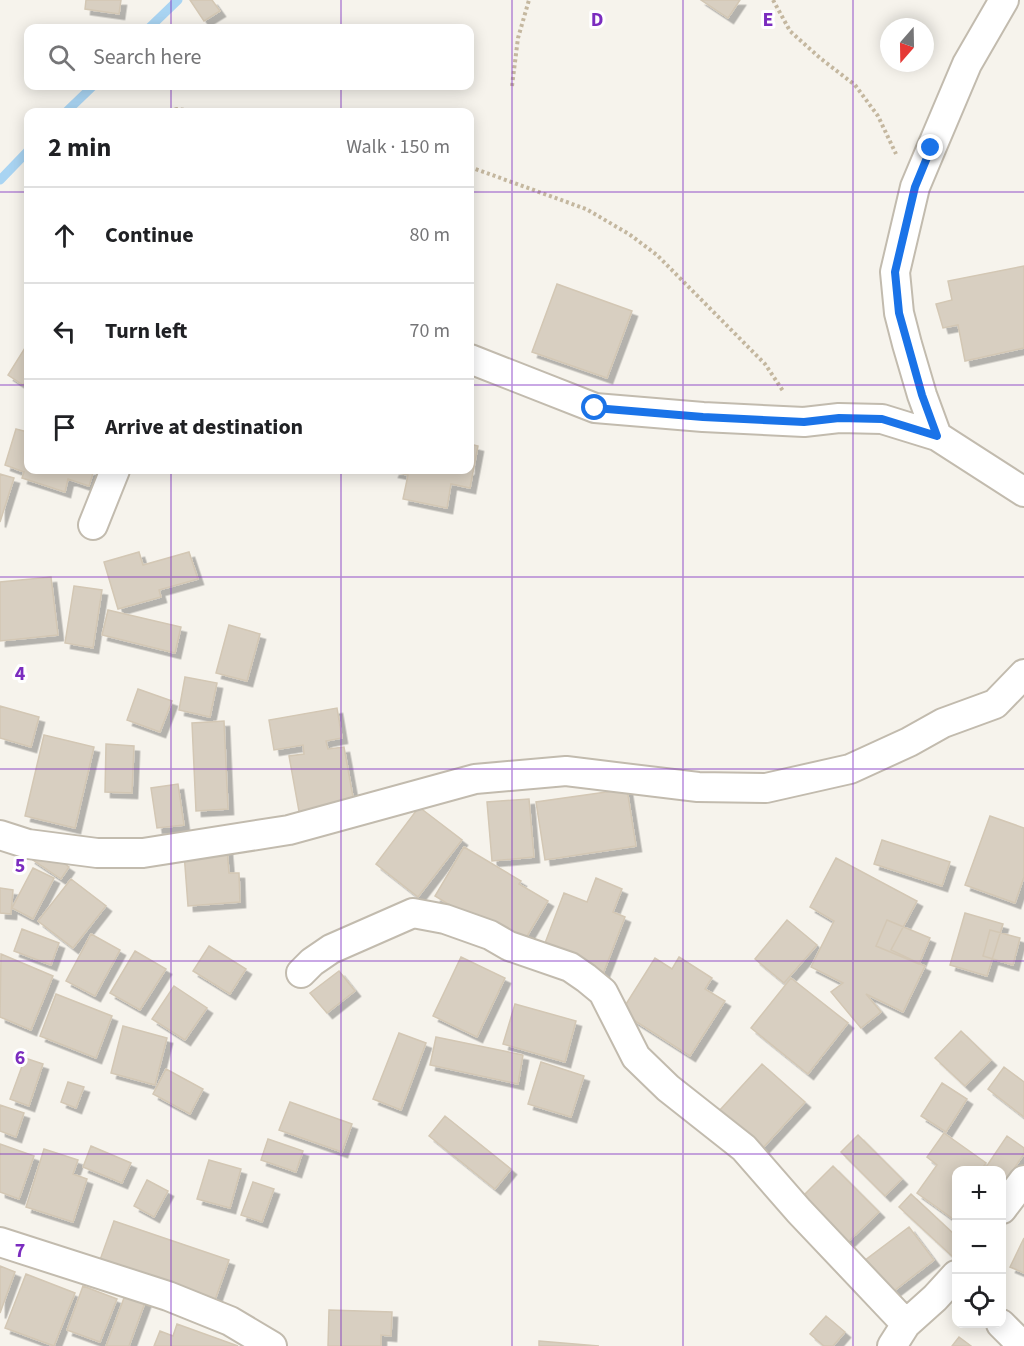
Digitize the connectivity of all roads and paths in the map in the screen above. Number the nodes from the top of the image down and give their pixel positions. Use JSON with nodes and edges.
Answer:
{"nodes":[{"id":1,"x":529,"y":0,"type":"edge"},
{"id":2,"x":773,"y":0,"type":"edge"},
{"id":3,"x":1004,"y":0,"type":"edge"},
{"id":4,"x":512,"y":86,"type":"dead end"},
{"id":5,"x":474,"y":168,"type":"edge"},
{"id":6,"x":915,"y":187,"type":"junction"},
{"id":7,"x":474,"y":360,"type":"edge"},
{"id":8,"x":804,"y":422,"type":"junction"},
{"id":9,"x":937,"y":436,"type":"junction"},
{"id":10,"x":113,"y":474,"type":"edge"},
{"id":11,"x":1024,"y":492,"type":"edge"},
{"id":12,"x":93,"y":525,"type":"dead end"},
{"id":13,"x":1024,"y":674,"type":"edge"},
{"id":14,"x":0,"y":836,"type":"edge"},
{"id":15,"x":301,"y":973,"type":"dead end"},
{"id":16,"x":1024,"y":1180,"type":"edge"},
{"id":17,"x":1006,"y":1204,"type":"edge"},
{"id":18,"x":0,"y":1242,"type":"edge"},
{"id":19,"x":952,"y":1280,"type":"edge"},
{"id":20,"x":1006,"y":1328,"type":"edge"},
{"id":21,"x":899,"y":1335,"type":"edge"},
{"id":22,"x":272,"y":1346,"type":"edge"},
{"id":23,"x":1023,"y":1346,"type":"edge"}],
"edges":[{"from":1,"to":4,"type":"path"},
{"from":2,"to":6,"type":"path"},
{"from":3,"to":6,"type":"street"},
{"from":5,"to":8,"type":"path"},
{"from":6,"to":9,"type":"street"},
{"from":7,"to":8,"type":"street"},
{"from":8,"to":9,"type":"street"},
{"from":9,"to":11,"type":"street"},
{"from":10,"to":12,"type":"street"},
{"from":13,"to":14,"type":"street"},
{"from":15,"to":21,"type":"street"},
{"from":16,"to":17,"type":"street"},
{"from":18,"to":22,"type":"street"},
{"from":19,"to":21,"type":"street"},
{"from":20,"to":23,"type":"street"}]}
